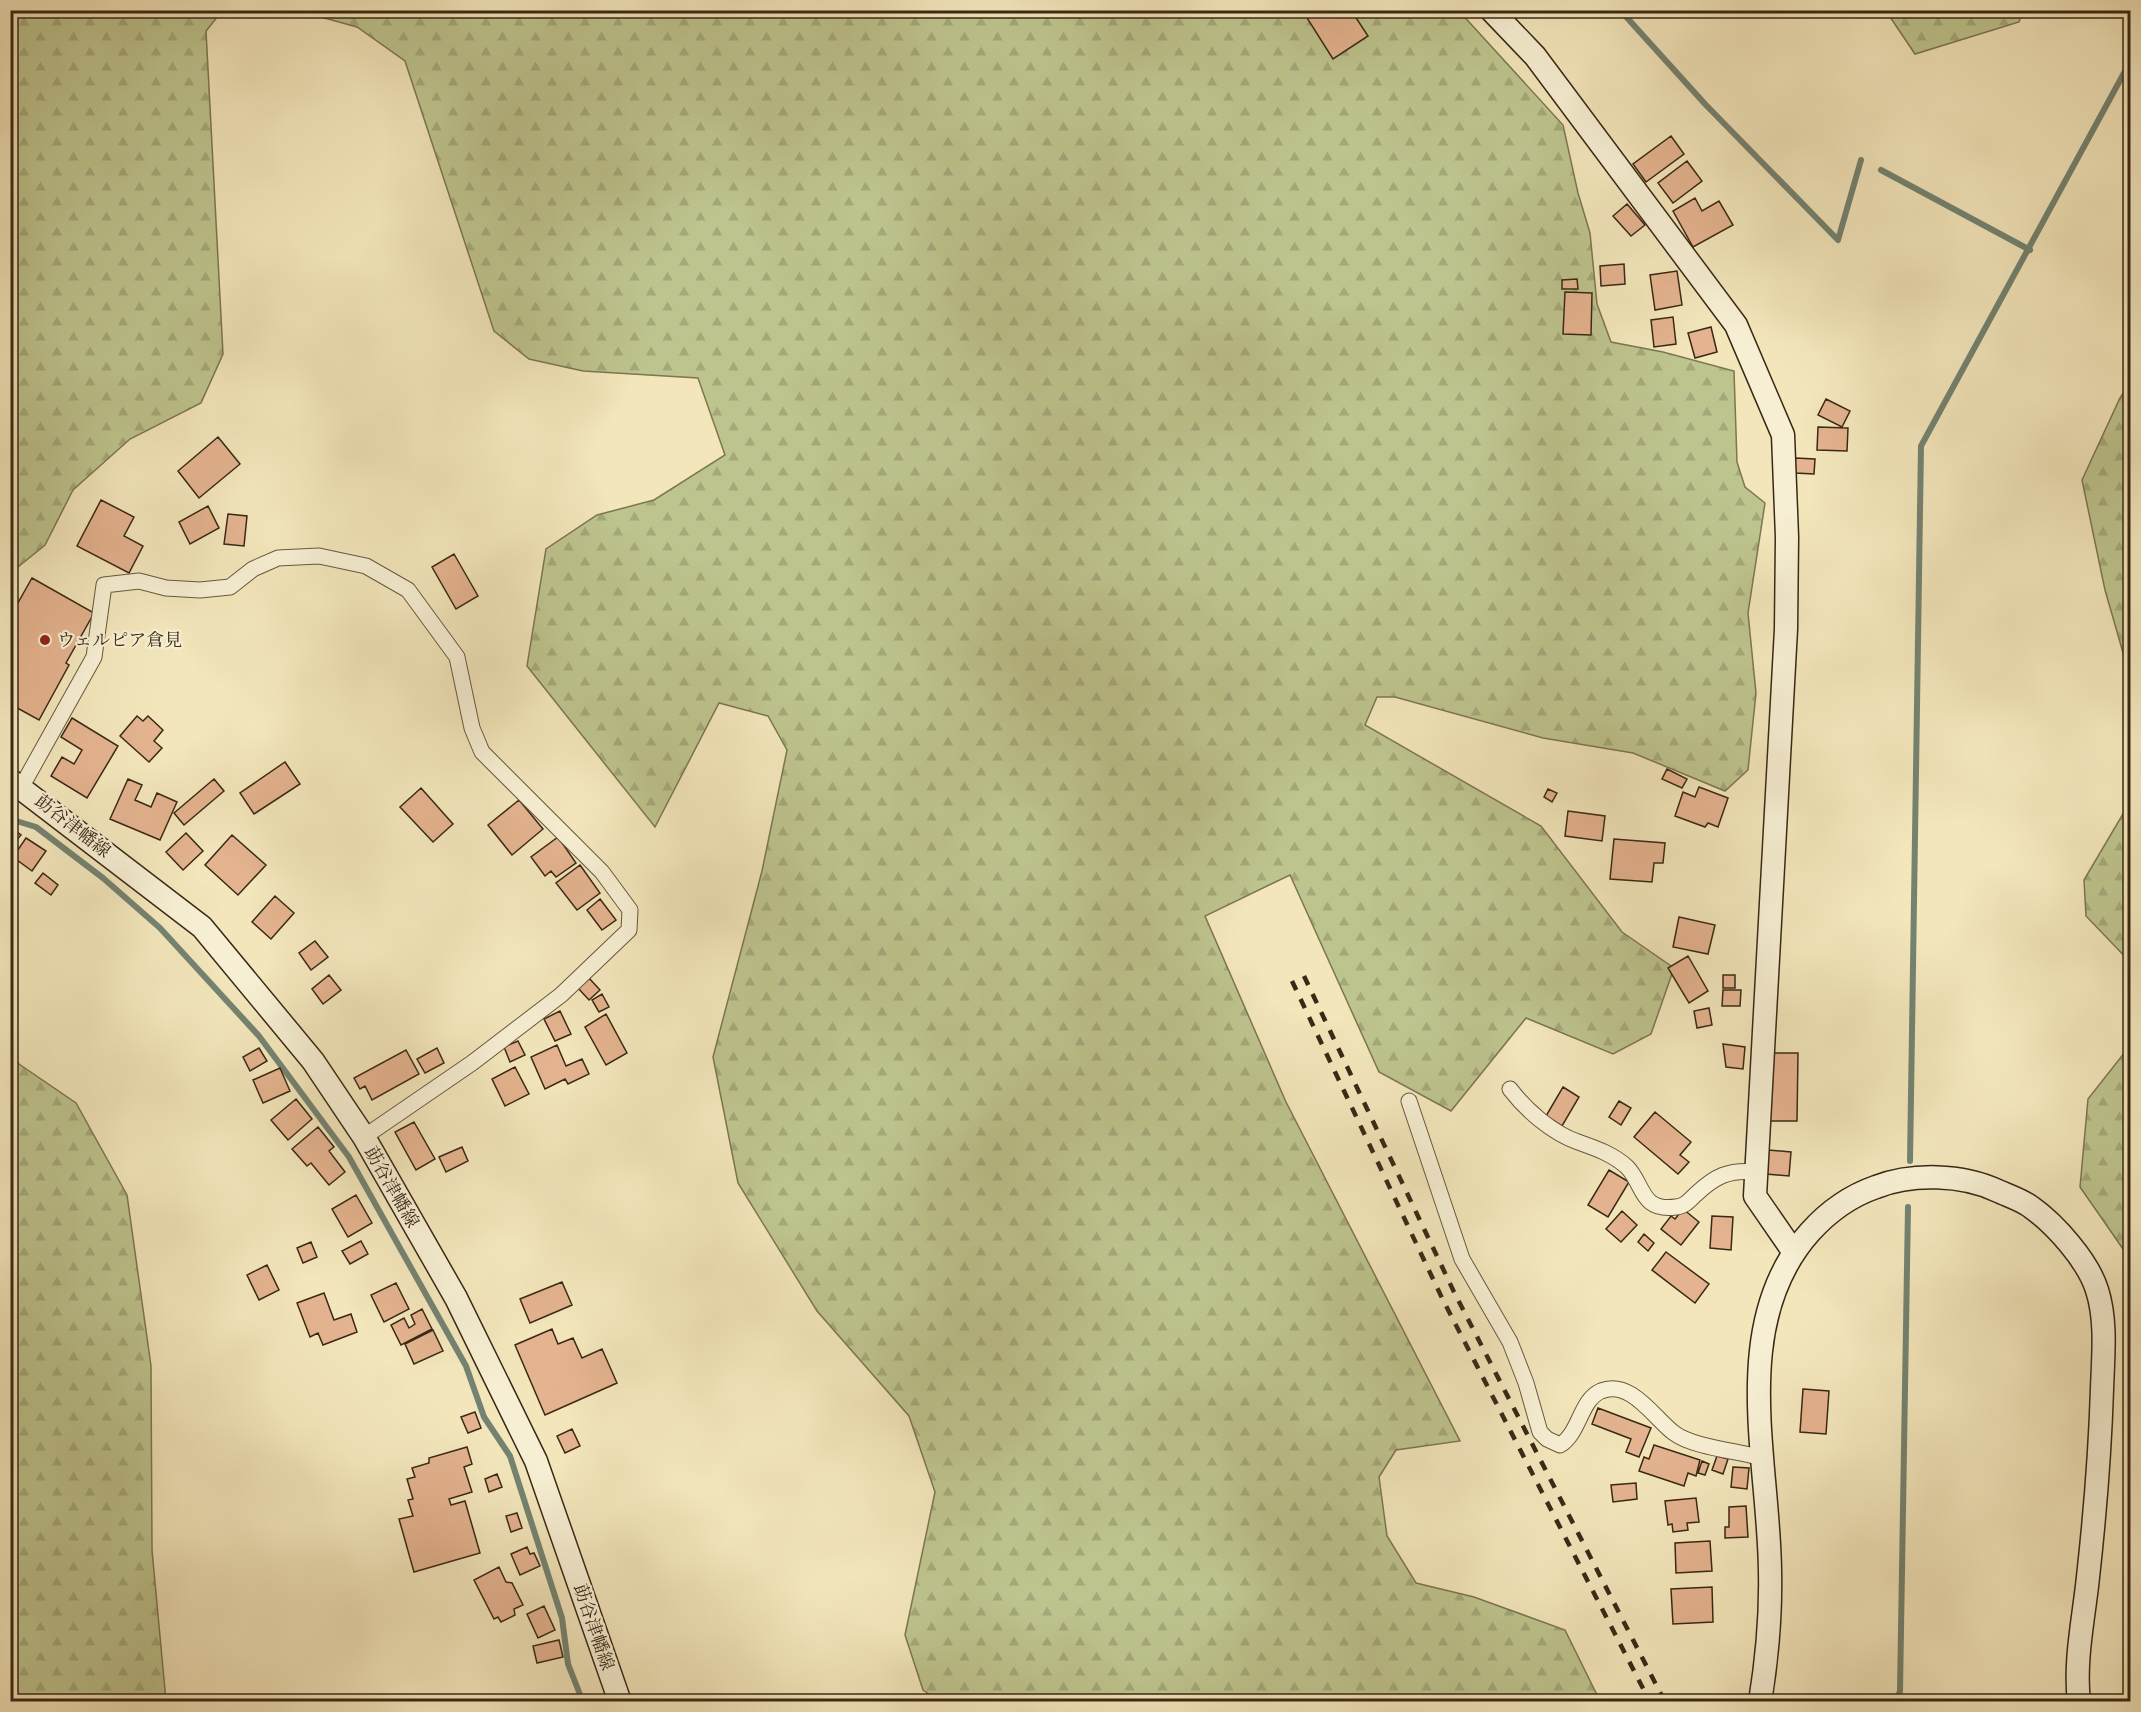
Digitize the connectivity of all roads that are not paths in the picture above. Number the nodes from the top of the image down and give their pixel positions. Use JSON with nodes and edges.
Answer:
{"nodes":[{"id":1,"x":1491,"y":10,"type":"edge"},
{"id":2,"x":16,"y":783,"type":"edge"},
{"id":3,"x":1510,"y":1089,"type":"dead end"},
{"id":4,"x":1408,"y":1101,"type":"dead end"},
{"id":5,"x":364,"y":1137,"type":"junction"},
{"id":6,"x":1757,"y":1172,"type":"junction"},
{"id":7,"x":1794,"y":1251,"type":"junction"},
{"id":8,"x":1763,"y":1458,"type":"junction"},
{"id":9,"x":620,"y":1701,"type":"edge"},
{"id":10,"x":1760,"y":1701,"type":"edge"},
{"id":11,"x":2079,"y":1701,"type":"edge"}],
"edges":[{"from":1,"to":6,"type":"street"},
{"from":2,"to":5,"type":"street","name":"莇谷津幡線"},
{"from":2,"to":5,"type":"street"},
{"from":3,"to":6,"type":"street"},
{"from":4,"to":8,"type":"street"},
{"from":5,"to":9,"type":"street","name":"莇谷津幡線"},
{"from":6,"to":7,"type":"street"},
{"from":7,"to":8,"type":"street"},
{"from":7,"to":11,"type":"street"},
{"from":8,"to":10,"type":"street"}]}
